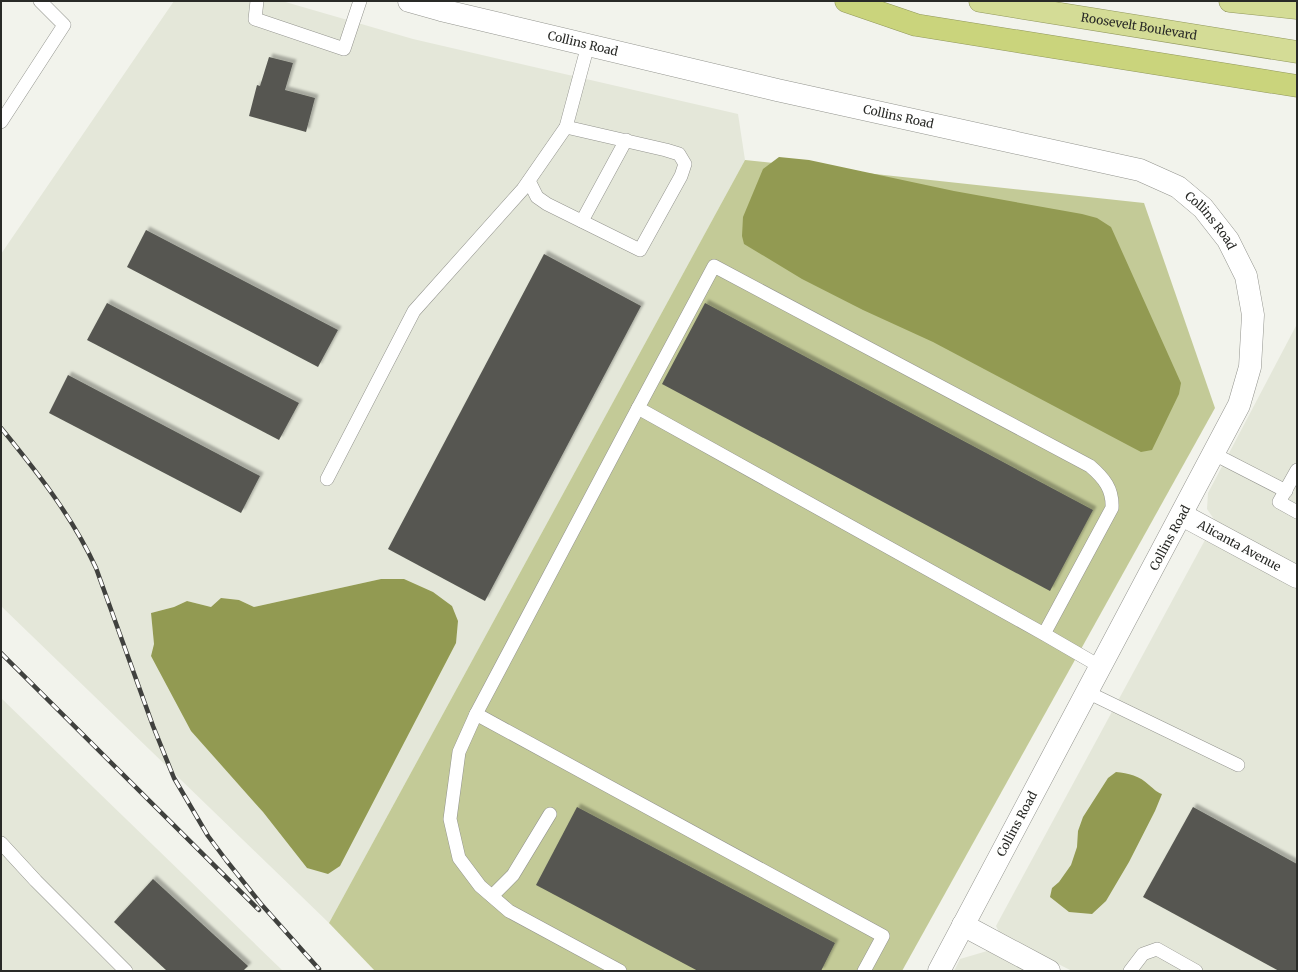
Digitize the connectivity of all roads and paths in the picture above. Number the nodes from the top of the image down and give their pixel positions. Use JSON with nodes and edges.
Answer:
{"nodes":[{"id":1,"x":40,"y":1,"type":"edge"},
{"id":2,"x":257,"y":1,"type":"edge"},
{"id":3,"x":360,"y":1,"type":"edge"},
{"id":4,"x":408,"y":1,"type":"edge"},
{"id":5,"x":846,"y":1,"type":"edge"},
{"id":6,"x":980,"y":1,"type":"edge"},
{"id":7,"x":1230,"y":1,"type":"edge"},
{"id":8,"x":1297,"y":8,"type":"edge"},
{"id":9,"x":588,"y":45,"type":"junction"},
{"id":10,"x":1297,"y":52,"type":"edge"},
{"id":11,"x":1297,"y":86,"type":"edge"},
{"id":12,"x":1,"y":122,"type":"edge"},
{"id":13,"x":566,"y":126,"type":"junction"},
{"id":14,"x":626,"y":140,"type":"junction"},
{"id":15,"x":529,"y":181,"type":"junction"},
{"id":16,"x":582,"y":221,"type":"junction"},
{"id":17,"x":638,"y":408,"type":"junction"},
{"id":18,"x":1214,"y":454,"type":"junction"},
{"id":19,"x":1297,"y":470,"type":"edge"},
{"id":20,"x":327,"y":479,"type":"dead end"},
{"id":21,"x":1286,"y":491,"type":"junction"},
{"id":22,"x":1297,"y":512,"type":"edge"},
{"id":23,"x":1182,"y":515,"type":"junction"},
{"id":24,"x":1297,"y":576,"type":"edge"},
{"id":25,"x":1044,"y":634,"type":"junction"},
{"id":26,"x":1101,"y":666,"type":"junction"},
{"id":27,"x":1087,"y":692,"type":"junction"},
{"id":28,"x":476,"y":714,"type":"junction"},
{"id":29,"x":1238,"y":765,"type":"dead end"},
{"id":30,"x":550,"y":814,"type":"dead end"},
{"id":31,"x":1,"y":843,"type":"edge"},
{"id":32,"x":492,"y":896,"type":"junction"},
{"id":33,"x":963,"y":925,"type":"junction"},
{"id":34,"x":126,"y":971,"type":"edge"},
{"id":35,"x":620,"y":971,"type":"edge"},
{"id":36,"x":864,"y":971,"type":"edge"},
{"id":37,"x":939,"y":971,"type":"edge"},
{"id":38,"x":1049,"y":971,"type":"edge"},
{"id":39,"x":1130,"y":971,"type":"edge"},
{"id":40,"x":1196,"y":971,"type":"edge"}],
"edges":[{"from":1,"to":12,"type":"lane"},
{"from":2,"to":3,"type":"lane"},
{"from":4,"to":9,"type":"street","name":"Collins Road"},
{"from":5,"to":11,"type":"highway"},
{"from":6,"to":10,"type":"highway","name":"Roosevelt Boulevard"},
{"from":7,"to":8,"type":"highway"},
{"from":9,"to":13,"type":"lane"},
{"from":9,"to":18,"type":"street","name":"Collins Road"},
{"from":13,"to":14,"type":"lane"},
{"from":13,"to":15,"type":"lane"},
{"from":14,"to":16,"type":"lane"},
{"from":14,"to":16,"type":"lane"},
{"from":15,"to":16,"type":"lane"},
{"from":15,"to":20,"type":"lane"},
{"from":17,"to":25,"type":"lane"},
{"from":17,"to":25,"type":"lane"},
{"from":17,"to":28,"type":"lane"},
{"from":18,"to":21,"type":"lane"},
{"from":18,"to":23,"type":"street","name":"Collins Road"},
{"from":19,"to":21,"type":"lane"},
{"from":21,"to":22,"type":"lane"},
{"from":23,"to":24,"type":"street","name":"Alicanta Avenue"},
{"from":23,"to":26,"type":"street","name":"Collins Road"},
{"from":25,"to":26,"type":"lane"},
{"from":26,"to":27,"type":"street","name":"Collins Road"},
{"from":27,"to":29,"type":"lane"},
{"from":27,"to":33,"type":"street","name":"Collins Road"},
{"from":28,"to":32,"type":"lane"},
{"from":28,"to":36,"type":"lane"},
{"from":30,"to":32,"type":"lane"},
{"from":31,"to":34,"type":"lane"},
{"from":32,"to":35,"type":"lane"},
{"from":33,"to":37,"type":"street","name":"Collins Road"},
{"from":33,"to":38,"type":"street"},
{"from":39,"to":40,"type":"lane"}]}
